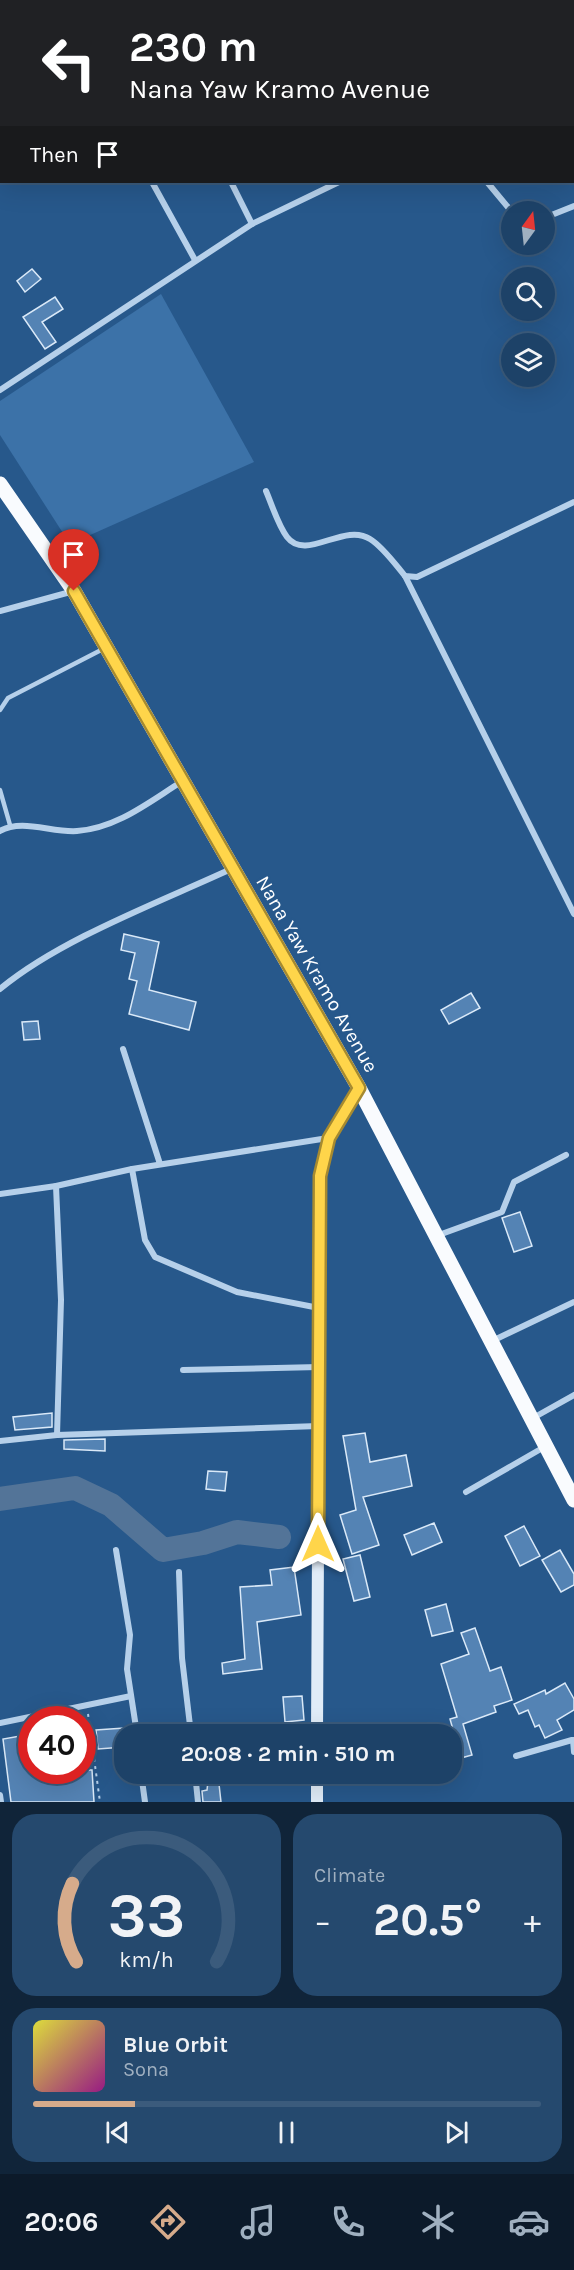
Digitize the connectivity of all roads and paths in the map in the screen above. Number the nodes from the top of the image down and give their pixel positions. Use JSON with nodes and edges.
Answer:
{"nodes":[{"id":1,"x":153,"y":183,"type":"edge"},
{"id":2,"x":232,"y":183,"type":"edge"},
{"id":3,"x":337,"y":183,"type":"edge"},
{"id":4,"x":489,"y":183,"type":"edge"},
{"id":5,"x":503,"y":201,"type":"edge"},
{"id":6,"x":574,"y":206,"type":"edge"},
{"id":7,"x":555,"y":214,"type":"edge"},
{"id":8,"x":252,"y":224,"type":"junction"},
{"id":9,"x":195,"y":260,"type":"junction"},
{"id":10,"x":0,"y":390,"type":"edge"},
{"id":11,"x":0,"y":484,"type":"edge"},
{"id":12,"x":266,"y":491,"type":"dead end"},
{"id":13,"x":574,"y":502,"type":"edge"},
{"id":14,"x":405,"y":576,"type":"junction"},
{"id":15,"x":74,"y":591,"type":"junction"},
{"id":16,"x":0,"y":611,"type":"edge"},
{"id":17,"x":106,"y":648,"type":"junction"},
{"id":18,"x":0,"y":710,"type":"edge"},
{"id":19,"x":182,"y":782,"type":"junction"},
{"id":20,"x":0,"y":790,"type":"edge"},
{"id":21,"x":0,"y":823,"type":"edge"},
{"id":22,"x":10,"y":825,"type":"junction"},
{"id":23,"x":0,"y":831,"type":"edge"},
{"id":24,"x":232,"y":869,"type":"junction"},
{"id":25,"x":571,"y":898,"type":"edge"},
{"id":26,"x":574,"y":914,"type":"edge"},
{"id":27,"x":0,"y":989,"type":"edge"},
{"id":28,"x":123,"y":1049,"type":"dead end"},
{"id":29,"x":359,"y":1088,"type":"junction"},
{"id":30,"x":329,"y":1138,"type":"junction"},
{"id":31,"x":566,"y":1155,"type":"dead end"},
{"id":32,"x":160,"y":1164,"type":"junction"},
{"id":33,"x":132,"y":1169,"type":"junction"},
{"id":34,"x":56,"y":1186,"type":"junction"},
{"id":35,"x":0,"y":1194,"type":"edge"},
{"id":36,"x":436,"y":1236,"type":"junction"},
{"id":37,"x":574,"y":1302,"type":"edge"},
{"id":38,"x":319,"y":1308,"type":"junction"},
{"id":39,"x":492,"y":1341,"type":"junction"},
{"id":40,"x":319,"y":1367,"type":"junction"},
{"id":41,"x":183,"y":1370,"type":"dead end"},
{"id":42,"x":574,"y":1395,"type":"edge"},
{"id":43,"x":532,"y":1418,"type":"junction"},
{"id":44,"x":319,"y":1426,"type":"junction"},
{"id":45,"x":57,"y":1435,"type":"junction"},
{"id":46,"x":0,"y":1441,"type":"edge"},
{"id":47,"x":546,"y":1446,"type":"junction"},
{"id":48,"x":466,"y":1492,"type":"dead end"},
{"id":49,"x":574,"y":1500,"type":"edge"},
{"id":50,"x":116,"y":1550,"type":"dead end"},
{"id":51,"x":178,"y":1572,"type":"dead end"},
{"id":52,"x":131,"y":1696,"type":"junction"},
{"id":53,"x":87,"y":1705,"type":"junction"},
{"id":54,"x":0,"y":1723,"type":"edge"},
{"id":55,"x":135,"y":1724,"type":"edge"},
{"id":56,"x":190,"y":1724,"type":"edge"},
{"id":57,"x":317,"y":1724,"type":"edge"},
{"id":58,"x":573,"y":1740,"type":"edge"},
{"id":59,"x":574,"y":1752,"type":"edge"},
{"id":60,"x":516,"y":1756,"type":"dead end"},
{"id":61,"x":142,"y":1784,"type":"edge"},
{"id":62,"x":196,"y":1784,"type":"edge"},
{"id":63,"x":317,"y":1784,"type":"edge"},
{"id":64,"x":0,"y":1795,"type":"edge"},
{"id":65,"x":1,"y":1802,"type":"edge"},
{"id":66,"x":100,"y":1802,"type":"edge"},
{"id":67,"x":144,"y":1802,"type":"edge"},
{"id":68,"x":198,"y":1802,"type":"edge"},
{"id":69,"x":317,"y":1802,"type":"edge"}],
"edges":[{"from":1,"to":9,"type":"street"},
{"from":2,"to":8,"type":"street"},
{"from":3,"to":8,"type":"street"},
{"from":4,"to":5,"type":"street"},
{"from":6,"to":7,"type":"street"},
{"from":8,"to":9,"type":"street"},
{"from":9,"to":10,"type":"street"},
{"from":11,"to":15,"type":"main road","name":"Nana Yaw Kramo Avenue"},
{"from":12,"to":14,"type":"street"},
{"from":13,"to":14,"type":"street"},
{"from":14,"to":25,"type":"street"},
{"from":15,"to":16,"type":"street"},
{"from":15,"to":17,"type":"main road","name":"Nana Yaw Kramo Avenue"},
{"from":17,"to":18,"type":"lane"},
{"from":17,"to":19,"type":"main road","name":"Nana Yaw Kramo Avenue"},
{"from":19,"to":22,"type":"street"},
{"from":19,"to":24,"type":"main road","name":"Nana Yaw Kramo Avenue"},
{"from":20,"to":22,"type":"lane"},
{"from":21,"to":22,"type":"street"},
{"from":22,"to":23,"type":"street"},
{"from":24,"to":27,"type":"street"},
{"from":24,"to":29,"type":"main road","name":"Nana Yaw Kramo Avenue"},
{"from":25,"to":26,"type":"street"},
{"from":28,"to":32,"type":"street"},
{"from":29,"to":30,"type":"street"},
{"from":29,"to":36,"type":"main road","name":"Nana Yaw Kramo Avenue"},
{"from":30,"to":32,"type":"street"},
{"from":30,"to":38,"type":"street"},
{"from":31,"to":36,"type":"street"},
{"from":32,"to":33,"type":"street"},
{"from":33,"to":34,"type":"street"},
{"from":33,"to":38,"type":"street"},
{"from":34,"to":35,"type":"street"},
{"from":34,"to":45,"type":"street"},
{"from":36,"to":39,"type":"main road","name":"Nana Yaw Kramo Avenue"},
{"from":37,"to":39,"type":"street"},
{"from":38,"to":40,"type":"street"},
{"from":39,"to":43,"type":"main road","name":"Nana Yaw Kramo Avenue"},
{"from":40,"to":41,"type":"street"},
{"from":40,"to":44,"type":"street"},
{"from":42,"to":43,"type":"street"},
{"from":43,"to":47,"type":"main road","name":"Nana Yaw Kramo Avenue"},
{"from":44,"to":45,"type":"street"},
{"from":44,"to":57,"type":"street"},
{"from":45,"to":46,"type":"street"},
{"from":47,"to":48,"type":"street"},
{"from":47,"to":49,"type":"main road","name":"Nana Yaw Kramo Avenue"},
{"from":50,"to":52,"type":"street"},
{"from":51,"to":56,"type":"street"},
{"from":52,"to":53,"type":"street"},
{"from":52,"to":55,"type":"street"},
{"from":53,"to":54,"type":"street"},
{"from":53,"to":66,"type":"path"},
{"from":58,"to":59,"type":"street"},
{"from":58,"to":60,"type":"street"},
{"from":61,"to":67,"type":"street"},
{"from":62,"to":68,"type":"street"},
{"from":63,"to":69,"type":"street"},
{"from":64,"to":65,"type":"street"}]}
